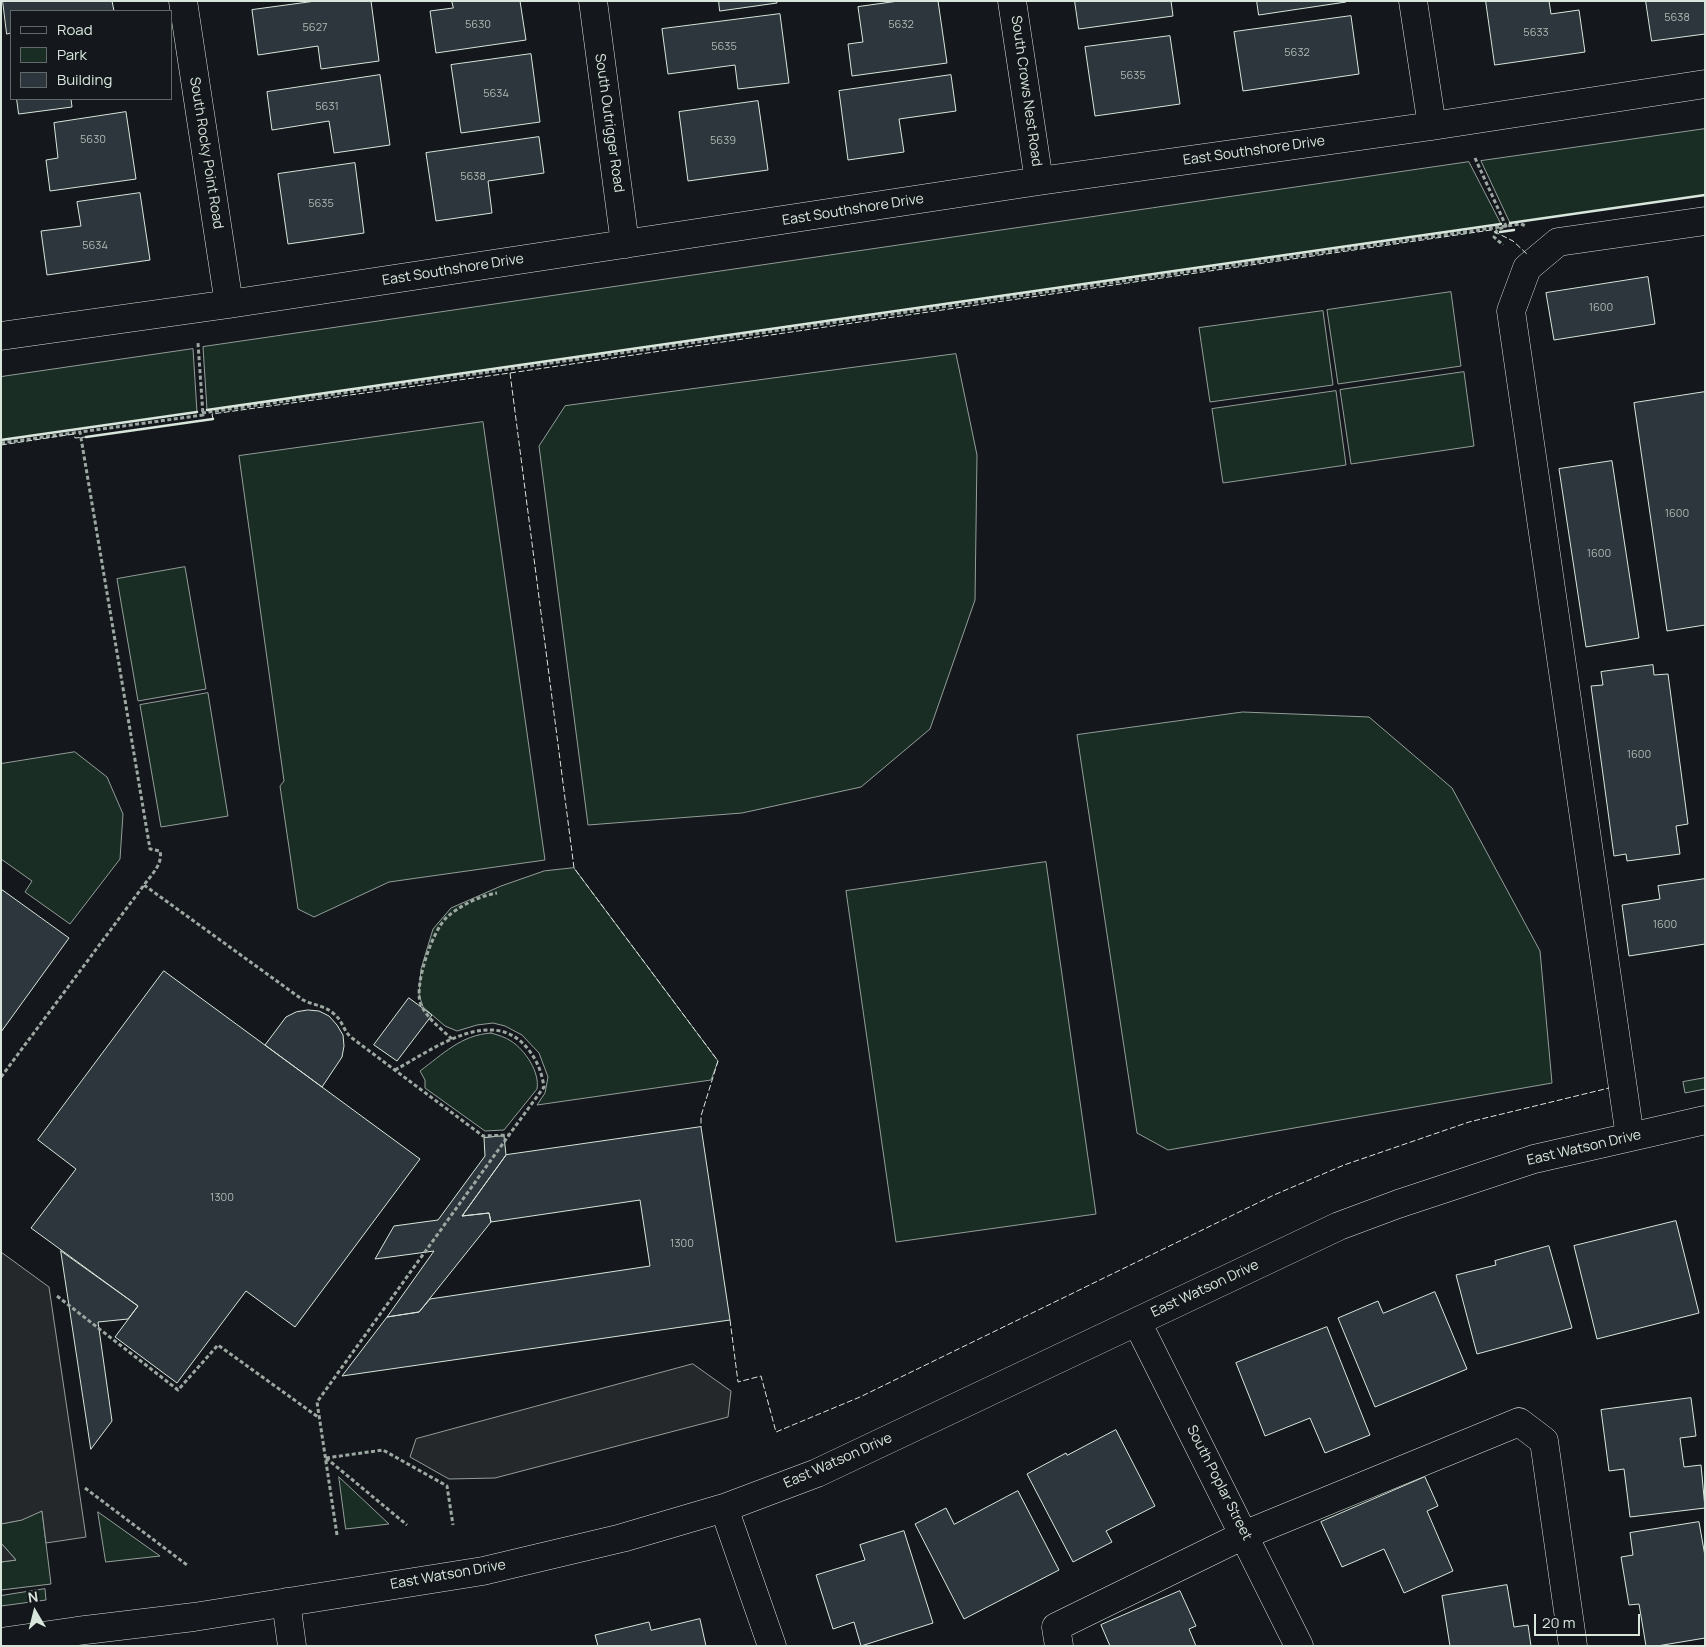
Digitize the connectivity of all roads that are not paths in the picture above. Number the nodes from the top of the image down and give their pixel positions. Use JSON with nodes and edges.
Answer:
{"nodes":[{"id":1,"x":182,"y":1,"type":"edge"},
{"id":2,"x":593,"y":1,"type":"edge"},
{"id":3,"x":1012,"y":1,"type":"edge"},
{"id":4,"x":1413,"y":1,"type":"edge"},
{"id":5,"x":1705,"y":84,"type":"edge"},
{"id":6,"x":1432,"y":126,"type":"junction"},
{"id":7,"x":1039,"y":182,"type":"junction"},
{"id":8,"x":1705,"y":221,"type":"edge"},
{"id":9,"x":626,"y":244,"type":"junction"},
{"id":10,"x":229,"y":304,"type":"junction"},
{"id":11,"x":1,"y":336,"type":"edge"},
{"id":12,"x":1705,"y":1120,"type":"edge"},
{"id":13,"x":1630,"y":1137,"type":"junction"},
{"id":14,"x":1138,"y":1322,"type":"junction"},
{"id":15,"x":724,"y":1508,"type":"junction"},
{"id":16,"x":1244,"y":1534,"type":"junction"},
{"id":17,"x":286,"y":1602,"type":"junction"},
{"id":18,"x":1,"y":1642,"type":"edge"},
{"id":19,"x":292,"y":1646,"type":"edge"},
{"id":20,"x":772,"y":1646,"type":"edge"},
{"id":21,"x":1058,"y":1646,"type":"edge"},
{"id":22,"x":1299,"y":1646,"type":"edge"},
{"id":23,"x":1573,"y":1646,"type":"edge"}],
"edges":[{"from":1,"to":10,"type":"street","name":"South Rocky Point Road"},
{"from":2,"to":9,"type":"street","name":"South Outrigger Road"},
{"from":3,"to":7,"type":"street","name":"South Crows Nest Road"},
{"from":4,"to":6,"type":"street"},
{"from":5,"to":6,"type":"street","name":"East Southshore Drive"},
{"from":6,"to":7,"type":"street","name":"East Southshore Drive"},
{"from":7,"to":9,"type":"street","name":"East Southshore Drive"},
{"from":8,"to":13,"type":"street"},
{"from":9,"to":10,"type":"street","name":"East Southshore Drive"},
{"from":10,"to":11,"type":"street","name":"East Southshore Drive"},
{"from":12,"to":13,"type":"street","name":"East Watson Drive"},
{"from":13,"to":14,"type":"street","name":"East Watson Drive"},
{"from":14,"to":15,"type":"street","name":"East Watson Drive"},
{"from":14,"to":16,"type":"street","name":"South Poplar Street"},
{"from":15,"to":17,"type":"street","name":"East Watson Drive"},
{"from":15,"to":20,"type":"street"},
{"from":16,"to":21,"type":"street"},
{"from":16,"to":22,"type":"street","name":"South Poplar Street"},
{"from":16,"to":23,"type":"street"},
{"from":17,"to":18,"type":"street","name":"East Watson Drive"},
{"from":17,"to":19,"type":"street"}]}
